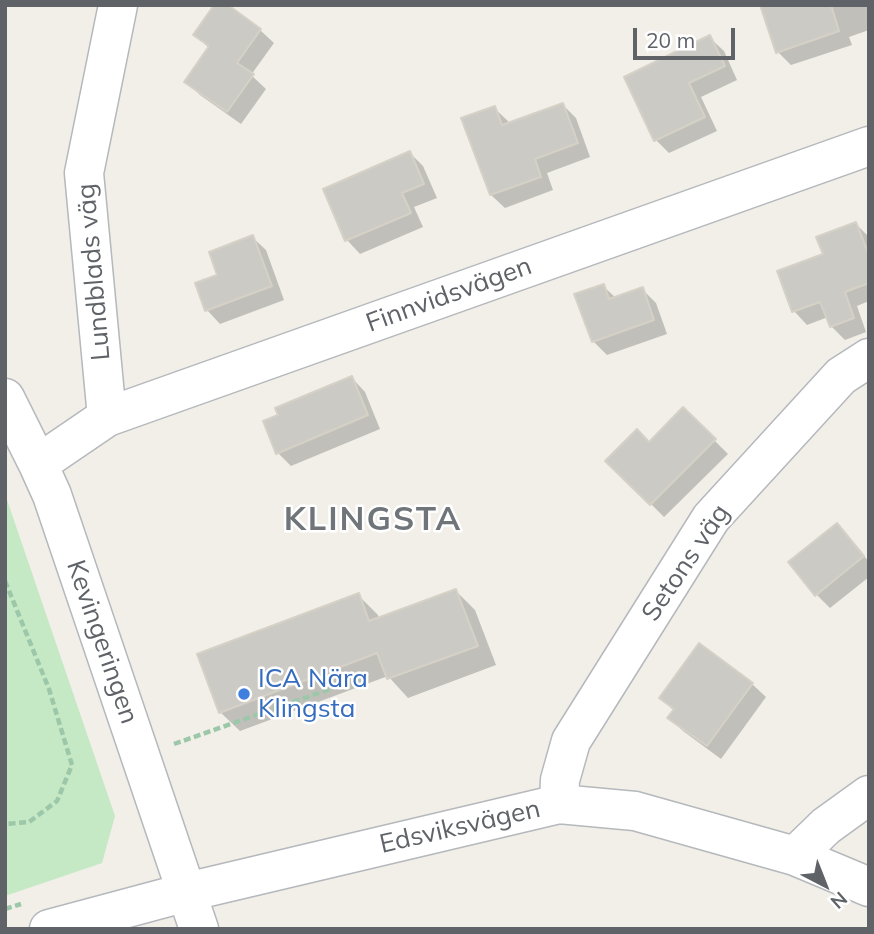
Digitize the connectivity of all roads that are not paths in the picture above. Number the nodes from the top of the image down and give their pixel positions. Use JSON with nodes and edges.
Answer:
{"nodes":[{"id":1,"x":118,"y":5,"type":"edge"},
{"id":2,"x":869,"y":146,"type":"edge"},
{"id":3,"x":869,"y":358,"type":"edge"},
{"id":4,"x":5,"y":398,"type":"edge"},
{"id":5,"x":107,"y":417,"type":"junction"},
{"id":6,"x":38,"y":464,"type":"junction"},
{"id":7,"x":869,"y":795,"type":"edge"},
{"id":8,"x":559,"y":804,"type":"junction"},
{"id":9,"x":795,"y":856,"type":"junction"},
{"id":10,"x":869,"y":887,"type":"edge"},
{"id":11,"x":187,"y":892,"type":"junction"},
{"id":12,"x":49,"y":929,"type":"edge"},
{"id":13,"x":199,"y":929,"type":"edge"}],
"edges":[{"from":1,"to":5,"type":"street","name":"Lundblads väg"},
{"from":2,"to":5,"type":"street","name":"Finnvidsvägen"},
{"from":3,"to":8,"type":"street","name":"Setons väg"},
{"from":4,"to":6,"type":"street","name":"Kevingeringen"},
{"from":5,"to":6,"type":"street","name":"Finnvidsvägen"},
{"from":6,"to":11,"type":"street","name":"Kevingeringen"},
{"from":7,"to":9,"type":"street"},
{"from":8,"to":9,"type":"street","name":"Edsviksvägen"},
{"from":8,"to":11,"type":"street","name":"Edsviksvägen"},
{"from":9,"to":10,"type":"street","name":"Edsviksvägen"},
{"from":11,"to":12,"type":"street","name":"Edsviksvägen"},
{"from":11,"to":13,"type":"street","name":"Kevingeringen"}]}
